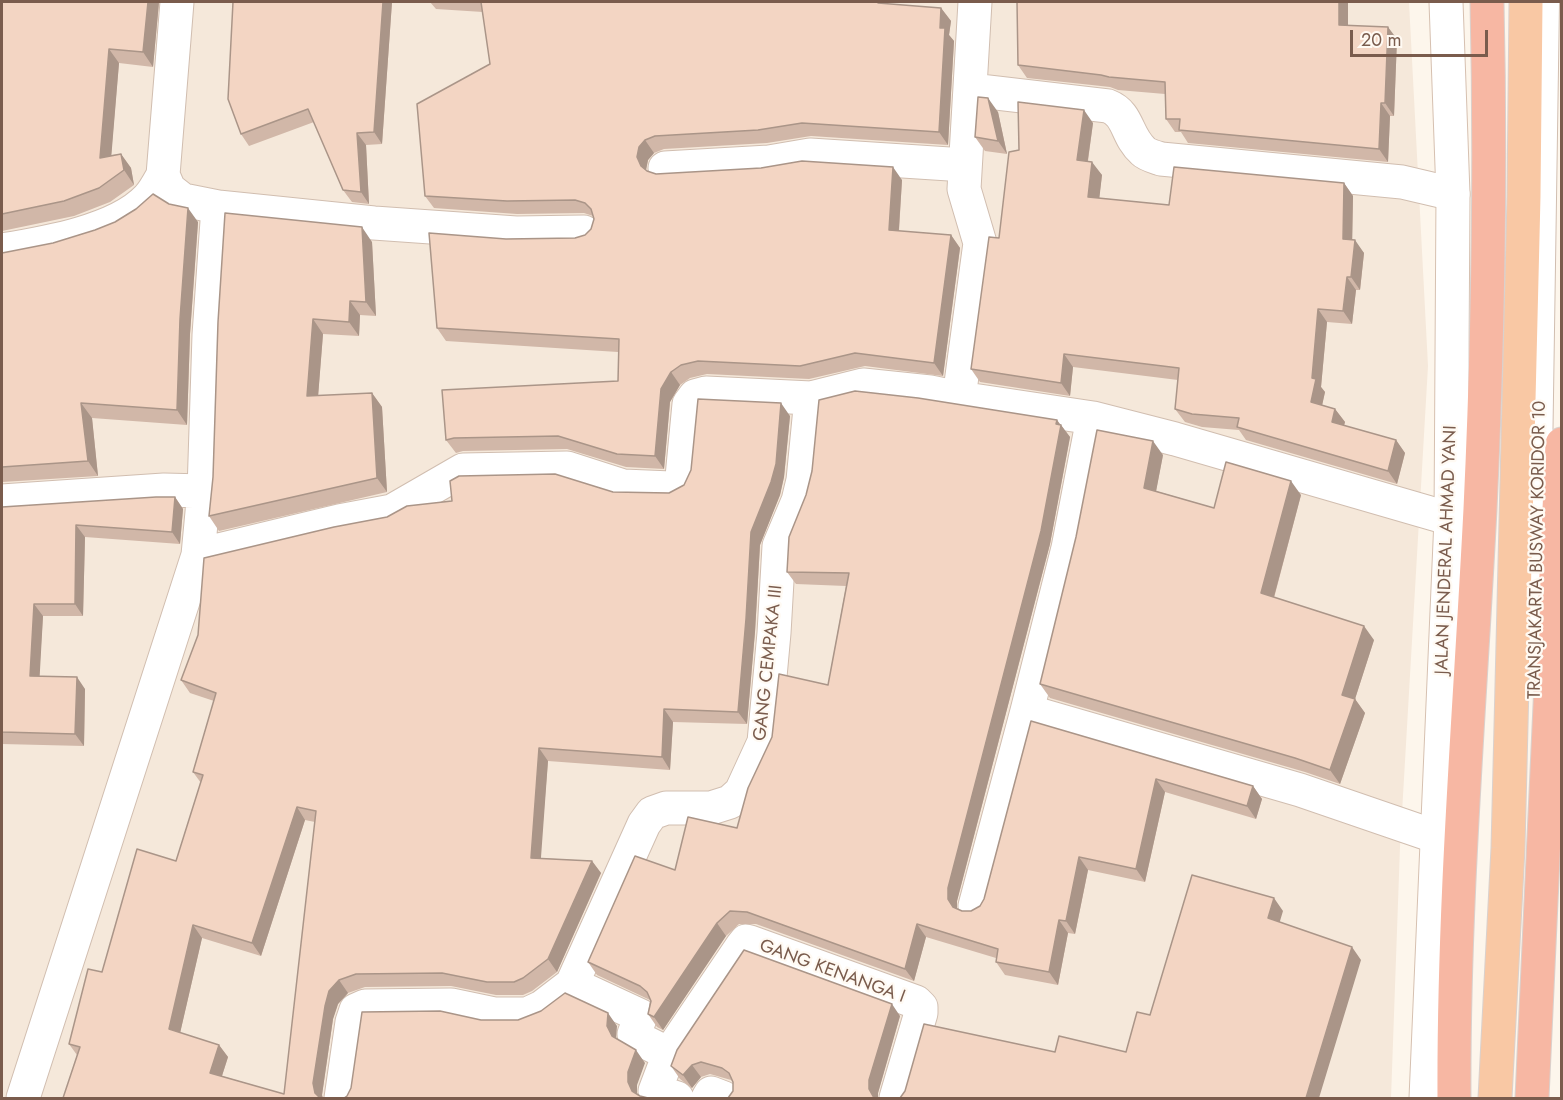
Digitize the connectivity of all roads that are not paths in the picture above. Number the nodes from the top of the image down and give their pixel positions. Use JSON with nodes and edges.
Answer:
{"nodes":[{"id":1,"x":177,"y":2,"type":"edge"},
{"id":2,"x":975,"y":2,"type":"edge"},
{"id":3,"x":1446,"y":2,"type":"edge"},
{"id":4,"x":1487,"y":2,"type":"edge"},
{"id":5,"x":1526,"y":2,"type":"edge"},
{"id":6,"x":1547,"y":2,"type":"edge"},
{"id":7,"x":971,"y":90,"type":"junction"},
{"id":8,"x":965,"y":165,"type":"junction"},
{"id":9,"x":665,"y":168,"type":"dead end"},
{"id":10,"x":164,"y":175,"type":"junction"},
{"id":11,"x":1453,"y":194,"type":"junction"},
{"id":12,"x":218,"y":207,"type":"junction"},
{"id":13,"x":584,"y":232,"type":"edge"},
{"id":14,"x":2,"y":250,"type":"edge"},
{"id":15,"x":811,"y":398,"type":"junction"},
{"id":16,"x":959,"y":398,"type":"junction"},
{"id":17,"x":1094,"y":418,"type":"junction"},
{"id":18,"x":1562,"y":444,"type":"edge"},
{"id":19,"x":204,"y":490,"type":"junction"},
{"id":20,"x":2,"y":501,"type":"edge"},
{"id":21,"x":1451,"y":519,"type":"junction"},
{"id":22,"x":198,"y":555,"type":"junction"},
{"id":23,"x":1027,"y":711,"type":"junction"},
{"id":24,"x":1437,"y":837,"type":"junction"},
{"id":25,"x":975,"y":906,"type":"edge"},
{"id":26,"x":572,"y":984,"type":"junction"},
{"id":27,"x":669,"y":1054,"type":"junction"},
{"id":28,"x":23,"y":1098,"type":"edge"},
{"id":29,"x":341,"y":1098,"type":"edge"},
{"id":30,"x":677,"y":1098,"type":"edge"},
{"id":31,"x":708,"y":1098,"type":"edge"},
{"id":32,"x":724,"y":1098,"type":"edge"},
{"id":33,"x":896,"y":1098,"type":"edge"},
{"id":34,"x":1426,"y":1098,"type":"edge"},
{"id":35,"x":1454,"y":1098,"type":"edge"},
{"id":36,"x":1495,"y":1098,"type":"edge"},
{"id":37,"x":1531,"y":1098,"type":"edge"}],
"edges":[{"from":1,"to":10,"type":"street"},
{"from":2,"to":7,"type":"street"},
{"from":3,"to":11,"type":"street","name":"JALAN JENDERAL AHMAD YANI"},
{"from":4,"to":35,"type":"highway"},
{"from":5,"to":36,"type":"highway"},
{"from":6,"to":37,"type":"lane","name":"TRANSJAKARTA BUSWAY KORIDOR 10"},
{"from":7,"to":8,"type":"street"},
{"from":7,"to":11,"type":"street"},
{"from":8,"to":9,"type":"street"},
{"from":8,"to":16,"type":"street"},
{"from":10,"to":12,"type":"street"},
{"from":10,"to":14,"type":"street"},
{"from":11,"to":21,"type":"street","name":"JALAN JENDERAL AHMAD YANI"},
{"from":12,"to":13,"type":"street"},
{"from":12,"to":19,"type":"street"},
{"from":15,"to":16,"type":"street"},
{"from":15,"to":22,"type":"street"},
{"from":15,"to":26,"type":"street","name":"GANG CEMPAKA III"},
{"from":16,"to":17,"type":"street"},
{"from":17,"to":21,"type":"street"},
{"from":17,"to":23,"type":"street"},
{"from":18,"to":37,"type":"highway"},
{"from":19,"to":20,"type":"street"},
{"from":19,"to":22,"type":"street"},
{"from":21,"to":24,"type":"street","name":"JALAN JENDERAL AHMAD YANI"},
{"from":22,"to":28,"type":"street"},
{"from":23,"to":24,"type":"street"},
{"from":23,"to":25,"type":"street"},
{"from":24,"to":34,"type":"street","name":"JALAN JENDERAL AHMAD YANI"},
{"from":26,"to":27,"type":"street"},
{"from":26,"to":29,"type":"street"},
{"from":27,"to":30,"type":"street","name":"GANG KENANGA I"},
{"from":27,"to":33,"type":"street","name":"GANG KENANGA I"},
{"from":31,"to":32,"type":"street"}]}
